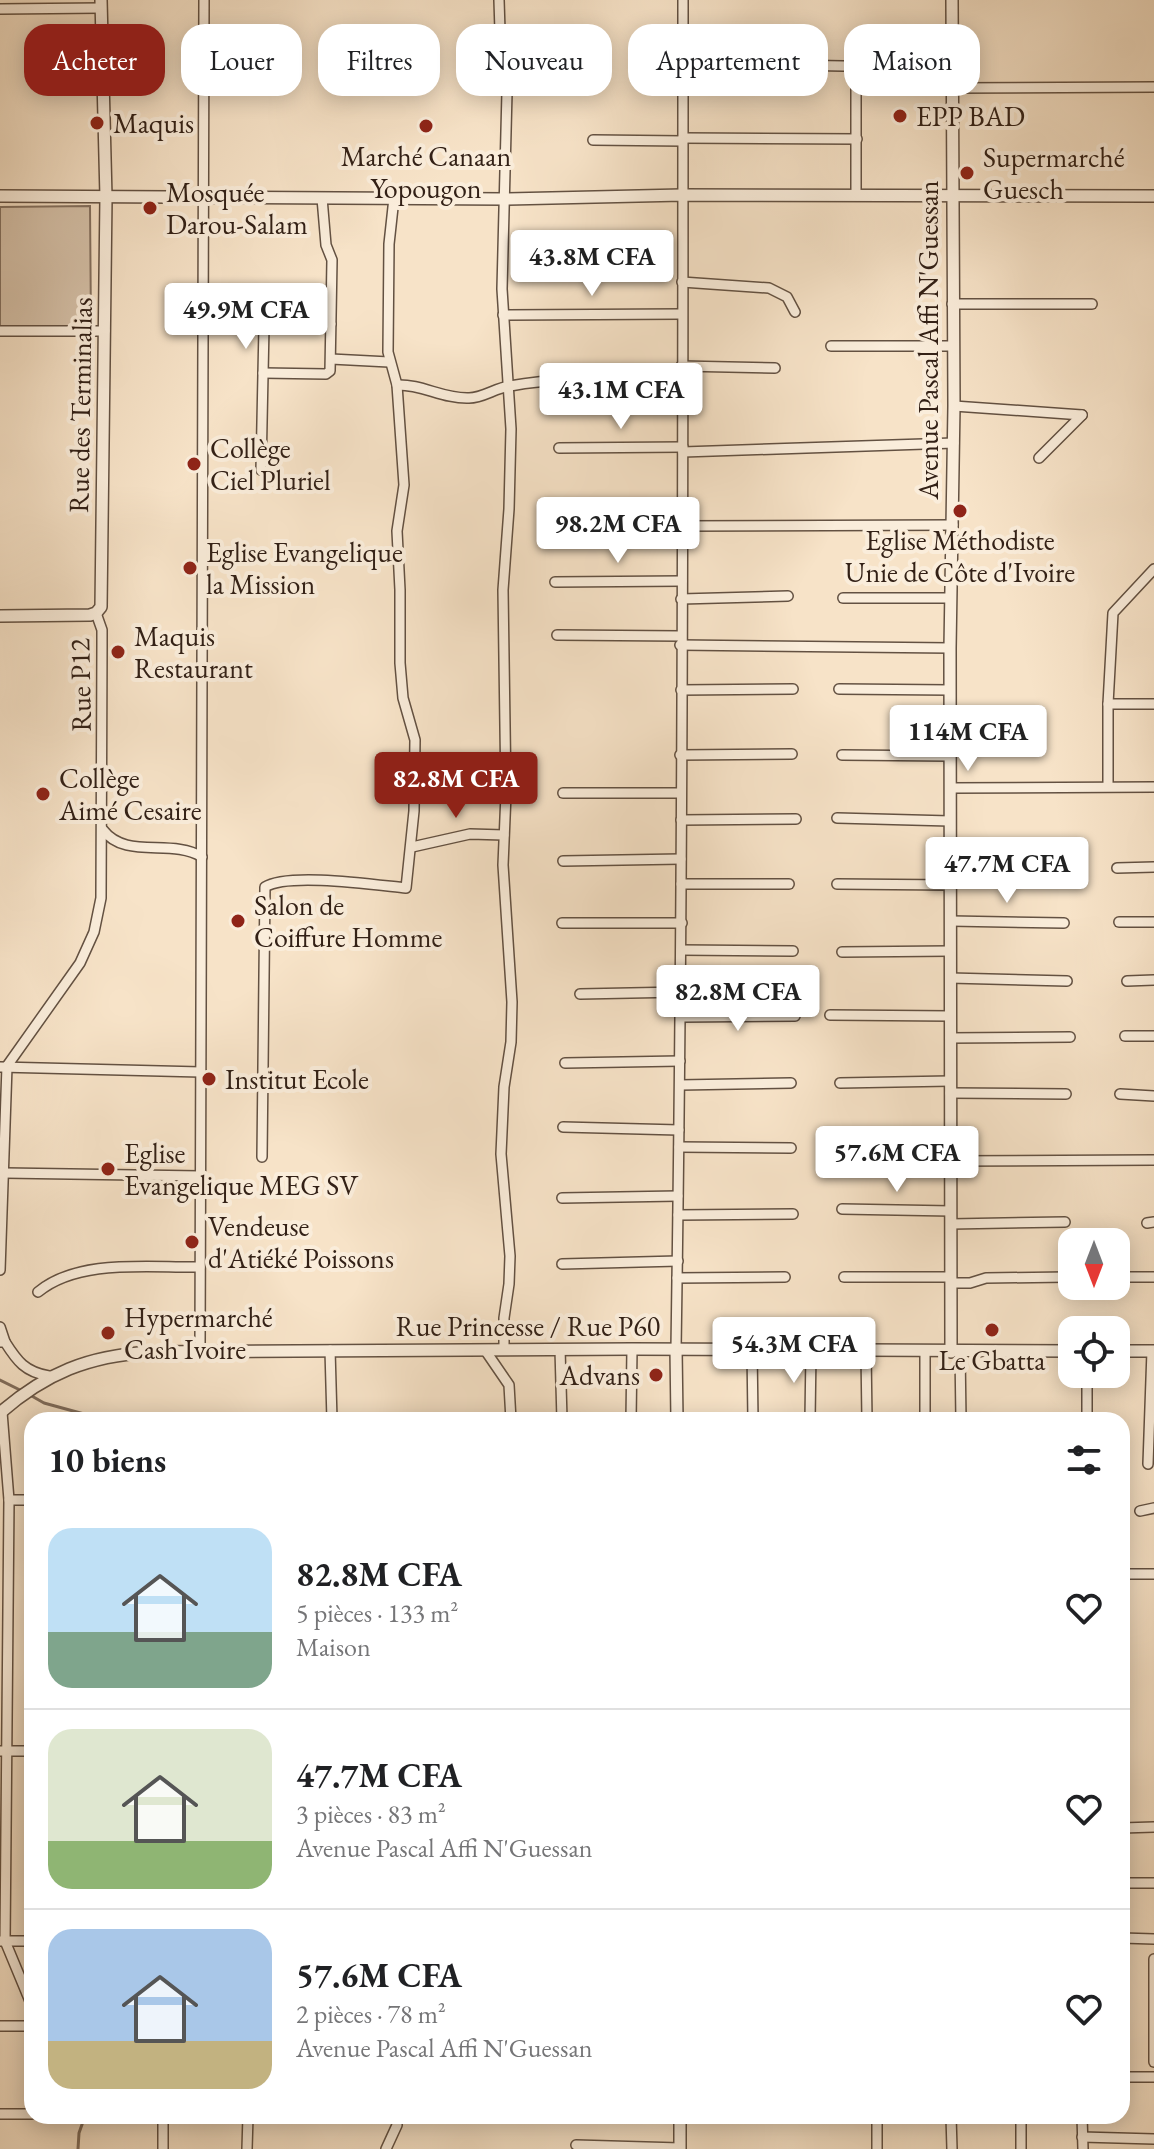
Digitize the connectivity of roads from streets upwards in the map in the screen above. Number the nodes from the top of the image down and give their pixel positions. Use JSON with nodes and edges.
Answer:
{"nodes":[{"id":1,"x":204,"y":0,"type":"edge"},
{"id":2,"x":499,"y":0,"type":"edge"},
{"id":3,"x":683,"y":0,"type":"edge"},
{"id":4,"x":952,"y":0,"type":"edge"},
{"id":5,"x":101,"y":4,"type":"edge"},
{"id":6,"x":0,"y":9,"type":"edge"},
{"id":7,"x":683,"y":24,"type":"edge"},
{"id":8,"x":952,"y":24,"type":"edge"},
{"id":9,"x":1154,"y":87,"type":"edge"},
{"id":10,"x":980,"y":88,"type":"edge"},
{"id":11,"x":683,"y":96,"type":"edge"},
{"id":12,"x":856,"y":96,"type":"edge"},
{"id":13,"x":952,"y":96,"type":"edge"},
{"id":14,"x":683,"y":139,"type":"junction"},
{"id":15,"x":857,"y":139,"type":"junction"},
{"id":16,"x":593,"y":140,"type":"dead end"},
{"id":17,"x":682,"y":195,"type":"junction"},
{"id":18,"x":856,"y":195,"type":"junction"},
{"id":19,"x":952,"y":195,"type":"junction"},
{"id":20,"x":0,"y":196,"type":"edge"},
{"id":21,"x":1154,"y":196,"type":"edge"},
{"id":22,"x":106,"y":197,"type":"junction"},
{"id":23,"x":204,"y":197,"type":"junction"},
{"id":24,"x":322,"y":198,"type":"junction"},
{"id":25,"x":394,"y":198,"type":"junction"},
{"id":26,"x":505,"y":199,"type":"junction"},
{"id":27,"x":682,"y":282,"type":"junction"},
{"id":28,"x":952,"y":304,"type":"junction"},
{"id":29,"x":1092,"y":304,"type":"dead end"},
{"id":30,"x":795,"y":312,"type":"dead end"},
{"id":31,"x":682,"y":314,"type":"junction"},
{"id":32,"x":503,"y":315,"type":"junction"},
{"id":33,"x":331,"y":324,"type":"junction"},
{"id":34,"x":0,"y":331,"type":"edge"},
{"id":35,"x":105,"y":331,"type":"junction"},
{"id":36,"x":831,"y":346,"type":"dead end"},
{"id":37,"x":953,"y":346,"type":"junction"},
{"id":38,"x":331,"y":359,"type":"junction"},
{"id":39,"x":389,"y":362,"type":"junction"},
{"id":40,"x":681,"y":366,"type":"junction"},
{"id":41,"x":775,"y":368,"type":"dead end"},
{"id":42,"x":263,"y":373,"type":"junction"},
{"id":43,"x":682,"y":378,"type":"junction"},
{"id":44,"x":397,"y":385,"type":"junction"},
{"id":45,"x":508,"y":386,"type":"junction"},
{"id":46,"x":954,"y":406,"type":"junction"},
{"id":47,"x":954,"y":443,"type":"junction"},
{"id":48,"x":559,"y":448,"type":"dead end"},
{"id":49,"x":683,"y":450,"type":"junction"},
{"id":50,"x":1039,"y":458,"type":"dead end"},
{"id":51,"x":261,"y":470,"type":"dead end"},
{"id":52,"x":684,"y":514,"type":"junction"},
{"id":53,"x":560,"y":515,"type":"dead end"},
{"id":54,"x":953,"y":525,"type":"junction"},
{"id":55,"x":684,"y":526,"type":"junction"},
{"id":56,"x":1154,"y":569,"type":"edge"},
{"id":57,"x":682,"y":581,"type":"junction"},
{"id":58,"x":555,"y":582,"type":"dead end"},
{"id":59,"x":788,"y":596,"type":"dead end"},
{"id":60,"x":843,"y":598,"type":"dead end"},
{"id":61,"x":951,"y":598,"type":"junction"},
{"id":62,"x":681,"y":599,"type":"junction"},
{"id":63,"x":96,"y":613,"type":"junction"},
{"id":64,"x":0,"y":616,"type":"edge"},
{"id":65,"x":557,"y":635,"type":"dead end"},
{"id":66,"x":680,"y":640,"type":"junction"},
{"id":67,"x":950,"y":648,"type":"junction"},
{"id":68,"x":793,"y":689,"type":"dead end"},
{"id":69,"x":839,"y":689,"type":"dead end"},
{"id":70,"x":681,"y":690,"type":"junction"},
{"id":71,"x":950,"y":690,"type":"junction"},
{"id":72,"x":1108,"y":704,"type":"junction"},
{"id":73,"x":1154,"y":704,"type":"edge"},
{"id":74,"x":792,"y":754,"type":"dead end"},
{"id":75,"x":680,"y":755,"type":"junction"},
{"id":76,"x":842,"y":755,"type":"dead end"},
{"id":77,"x":950,"y":756,"type":"junction"},
{"id":78,"x":1108,"y":786,"type":"junction"},
{"id":79,"x":1154,"y":787,"type":"edge"},
{"id":80,"x":951,"y":788,"type":"junction"},
{"id":81,"x":563,"y":793,"type":"dead end"},
{"id":82,"x":680,"y":793,"type":"junction"},
{"id":83,"x":837,"y":818,"type":"dead end"},
{"id":84,"x":796,"y":819,"type":"dead end"},
{"id":85,"x":681,"y":820,"type":"junction"},
{"id":86,"x":950,"y":821,"type":"junction"},
{"id":87,"x":103,"y":830,"type":"junction"},
{"id":88,"x":504,"y":835,"type":"junction"},
{"id":89,"x":412,"y":847,"type":"junction"},
{"id":90,"x":202,"y":857,"type":"junction"},
{"id":91,"x":681,"y":859,"type":"junction"},
{"id":92,"x":563,"y":861,"type":"dead end"},
{"id":93,"x":951,"y":864,"type":"junction"},
{"id":94,"x":1071,"y":867,"type":"dead end"},
{"id":95,"x":1154,"y":867,"type":"edge"},
{"id":96,"x":1117,"y":868,"type":"dead end"},
{"id":97,"x":681,"y":884,"type":"junction"},
{"id":98,"x":789,"y":884,"type":"dead end"},
{"id":99,"x":837,"y":884,"type":"dead end"},
{"id":100,"x":951,"y":885,"type":"junction"},
{"id":101,"x":951,"y":921,"type":"junction"},
{"id":102,"x":1119,"y":922,"type":"dead end"},
{"id":103,"x":1154,"y":922,"type":"edge"},
{"id":104,"x":562,"y":923,"type":"dead end"},
{"id":105,"x":682,"y":923,"type":"junction"},
{"id":106,"x":1064,"y":923,"type":"dead end"},
{"id":107,"x":681,"y":950,"type":"junction"},
{"id":108,"x":793,"y":951,"type":"dead end"},
{"id":109,"x":950,"y":951,"type":"junction"},
{"id":110,"x":842,"y":952,"type":"dead end"},
{"id":111,"x":950,"y":978,"type":"junction"},
{"id":112,"x":1154,"y":980,"type":"edge"},
{"id":113,"x":1067,"y":981,"type":"dead end"},
{"id":114,"x":1127,"y":981,"type":"dead end"},
{"id":115,"x":681,"y":992,"type":"junction"},
{"id":116,"x":580,"y":994,"type":"dead end"},
{"id":117,"x":830,"y":1015,"type":"dead end"},
{"id":118,"x":795,"y":1016,"type":"dead end"},
{"id":119,"x":950,"y":1016,"type":"junction"},
{"id":120,"x":681,"y":1017,"type":"junction"},
{"id":121,"x":1125,"y":1036,"type":"dead end"},
{"id":122,"x":1154,"y":1036,"type":"edge"},
{"id":123,"x":1070,"y":1037,"type":"dead end"},
{"id":124,"x":950,"y":1038,"type":"junction"},
{"id":125,"x":680,"y":1061,"type":"junction"},
{"id":126,"x":565,"y":1063,"type":"dead end"},
{"id":127,"x":4,"y":1066,"type":"edge"},
{"id":128,"x":201,"y":1072,"type":"junction"},
{"id":129,"x":791,"y":1083,"type":"dead end"},
{"id":130,"x":840,"y":1083,"type":"dead end"},
{"id":131,"x":680,"y":1085,"type":"junction"},
{"id":132,"x":950,"y":1087,"type":"junction"},
{"id":133,"x":1066,"y":1094,"type":"dead end"},
{"id":134,"x":1120,"y":1094,"type":"dead end"},
{"id":135,"x":1154,"y":1096,"type":"edge"},
{"id":136,"x":563,"y":1127,"type":"dead end"},
{"id":137,"x":679,"y":1130,"type":"junction"},
{"id":138,"x":679,"y":1147,"type":"junction"},
{"id":139,"x":849,"y":1147,"type":"dead end"},
{"id":140,"x":791,"y":1148,"type":"dead end"},
{"id":141,"x":950,"y":1155,"type":"junction"},
{"id":142,"x":262,"y":1157,"type":"dead end"},
{"id":143,"x":1154,"y":1160,"type":"edge"},
{"id":144,"x":5,"y":1173,"type":"junction"},
{"id":145,"x":200,"y":1176,"type":"junction"},
{"id":146,"x":678,"y":1196,"type":"junction"},
{"id":147,"x":562,"y":1198,"type":"dead end"},
{"id":148,"x":842,"y":1209,"type":"dead end"},
{"id":149,"x":793,"y":1214,"type":"dead end"},
{"id":150,"x":678,"y":1215,"type":"junction"},
{"id":151,"x":951,"y":1218,"type":"junction"},
{"id":152,"x":1065,"y":1222,"type":"dead end"},
{"id":153,"x":678,"y":1261,"type":"junction"},
{"id":154,"x":562,"y":1264,"type":"dead end"},
{"id":155,"x":200,"y":1267,"type":"junction"},
{"id":156,"x":0,"y":1270,"type":"edge"},
{"id":157,"x":785,"y":1277,"type":"dead end"},
{"id":158,"x":844,"y":1277,"type":"dead end"},
{"id":159,"x":1058,"y":1277,"type":"edge"},
{"id":160,"x":1130,"y":1277,"type":"edge"},
{"id":161,"x":1154,"y":1277,"type":"edge"},
{"id":162,"x":677,"y":1278,"type":"junction"},
{"id":163,"x":951,"y":1280,"type":"junction"},
{"id":164,"x":38,"y":1292,"type":"dead end"},
{"id":165,"x":0,"y":1327,"type":"edge"},
{"id":166,"x":3,"y":1342,"type":"edge"},
{"id":167,"x":560,"y":1349,"type":"junction"},
{"id":168,"x":632,"y":1349,"type":"junction"},
{"id":169,"x":676,"y":1349,"type":"junction"},
{"id":170,"x":200,"y":1350,"type":"junction"},
{"id":171,"x":330,"y":1350,"type":"junction"},
{"id":172,"x":485,"y":1350,"type":"junction"},
{"id":173,"x":504,"y":1350,"type":"junction"},
{"id":174,"x":752,"y":1350,"type":"junction"},
{"id":175,"x":811,"y":1351,"type":"junction"},
{"id":176,"x":1058,"y":1351,"type":"edge"},
{"id":177,"x":1130,"y":1351,"type":"edge"},
{"id":178,"x":1153,"y":1351,"type":"edge"},
{"id":179,"x":866,"y":1352,"type":"junction"},
{"id":180,"x":925,"y":1352,"type":"junction"},
{"id":181,"x":956,"y":1352,"type":"junction"},
{"id":182,"x":49,"y":1376,"type":"junction"},
{"id":183,"x":1087,"y":1388,"type":"edge"},
{"id":184,"x":1,"y":1412,"type":"edge"},
{"id":185,"x":332,"y":1412,"type":"edge"},
{"id":186,"x":511,"y":1412,"type":"edge"},
{"id":187,"x":562,"y":1412,"type":"edge"},
{"id":188,"x":631,"y":1412,"type":"edge"},
{"id":189,"x":677,"y":1412,"type":"edge"},
{"id":190,"x":753,"y":1412,"type":"edge"},
{"id":191,"x":810,"y":1412,"type":"edge"},
{"id":192,"x":867,"y":1412,"type":"edge"},
{"id":193,"x":925,"y":1412,"type":"edge"},
{"id":194,"x":960,"y":1412,"type":"edge"},
{"id":195,"x":1087,"y":1412,"type":"edge"},
{"id":196,"x":1148,"y":1464,"type":"dead end"},
{"id":197,"x":9,"y":1500,"type":"junction"},
{"id":198,"x":24,"y":1500,"type":"edge"},
{"id":199,"x":1154,"y":1508,"type":"edge"},
{"id":200,"x":1140,"y":1511,"type":"dead end"},
{"id":201,"x":1130,"y":1574,"type":"edge"},
{"id":202,"x":1154,"y":1574,"type":"edge"},
{"id":203,"x":4,"y":1589,"type":"edge"},
{"id":204,"x":3,"y":1656,"type":"edge"},
{"id":205,"x":4,"y":1751,"type":"edge"},
{"id":206,"x":1154,"y":1827,"type":"edge"},
{"id":207,"x":1130,"y":1828,"type":"edge"},
{"id":208,"x":1130,"y":1883,"type":"edge"},
{"id":209,"x":1154,"y":1883,"type":"edge"},
{"id":210,"x":1130,"y":1938,"type":"edge"},
{"id":211,"x":1153,"y":1939,"type":"edge"},
{"id":212,"x":2,"y":1941,"type":"edge"},
{"id":213,"x":24,"y":1941,"type":"edge"},
{"id":214,"x":1154,"y":1958,"type":"edge"},
{"id":215,"x":24,"y":1989,"type":"edge"},
{"id":216,"x":0,"y":2026,"type":"edge"},
{"id":217,"x":24,"y":2026,"type":"edge"},
{"id":218,"x":1154,"y":2062,"type":"edge"},
{"id":219,"x":1130,"y":2077,"type":"edge"},
{"id":220,"x":1154,"y":2077,"type":"edge"},
{"id":221,"x":0,"y":2114,"type":"edge"},
{"id":222,"x":24,"y":2114,"type":"edge"},
{"id":223,"x":163,"y":2124,"type":"edge"},
{"id":224,"x":248,"y":2124,"type":"edge"},
{"id":225,"x":397,"y":2124,"type":"edge"},
{"id":226,"x":680,"y":2124,"type":"edge"},
{"id":227,"x":877,"y":2124,"type":"edge"},
{"id":228,"x":951,"y":2124,"type":"edge"},
{"id":229,"x":1021,"y":2124,"type":"edge"},
{"id":230,"x":1082,"y":2124,"type":"edge"},
{"id":231,"x":1082,"y":2137,"type":"junction"},
{"id":232,"x":1154,"y":2139,"type":"edge"},
{"id":233,"x":576,"y":2145,"type":"dead end"},
{"id":234,"x":680,"y":2148,"type":"edge"},
{"id":235,"x":163,"y":2149,"type":"edge"},
{"id":236,"x":247,"y":2149,"type":"edge"},
{"id":237,"x":386,"y":2149,"type":"edge"},
{"id":238,"x":877,"y":2149,"type":"edge"},
{"id":239,"x":952,"y":2149,"type":"edge"},
{"id":240,"x":1021,"y":2149,"type":"edge"},
{"id":241,"x":1083,"y":2149,"type":"edge"}],
"edges":[{"from":1,"to":23,"type":"street"},
{"from":2,"to":26,"type":"street"},
{"from":3,"to":7,"type":"street"},
{"from":4,"to":8,"type":"street","name":"Avenue Pascal Affi N'Guessan"},
{"from":5,"to":6,"type":"street"},
{"from":5,"to":22,"type":"street","name":"Rue des Terminalias"},
{"from":9,"to":10,"type":"street"},
{"from":11,"to":14,"type":"street"},
{"from":12,"to":15,"type":"street"},
{"from":13,"to":19,"type":"street","name":"Avenue Pascal Affi N'Guessan"},
{"from":14,"to":15,"type":"street"},
{"from":14,"to":16,"type":"street"},
{"from":14,"to":17,"type":"street"},
{"from":15,"to":18,"type":"street"},
{"from":17,"to":18,"type":"street"},
{"from":17,"to":26,"type":"street"},
{"from":17,"to":27,"type":"street"},
{"from":18,"to":19,"type":"street"},
{"from":19,"to":21,"type":"street"},
{"from":19,"to":28,"type":"street","name":"Avenue Pascal Affi N'Guessan"},
{"from":20,"to":22,"type":"street"},
{"from":22,"to":23,"type":"street"},
{"from":22,"to":35,"type":"street","name":"Rue des Terminalias"},
{"from":23,"to":24,"type":"street"},
{"from":23,"to":90,"type":"street"},
{"from":24,"to":25,"type":"street"},
{"from":24,"to":33,"type":"street"},
{"from":25,"to":26,"type":"street"},
{"from":25,"to":39,"type":"street"},
{"from":26,"to":32,"type":"street"},
{"from":27,"to":30,"type":"street"},
{"from":27,"to":31,"type":"street"},
{"from":28,"to":29,"type":"street"},
{"from":28,"to":37,"type":"street","name":"Avenue Pascal Affi N'Guessan"},
{"from":31,"to":32,"type":"street"},
{"from":31,"to":40,"type":"street"},
{"from":32,"to":45,"type":"street"},
{"from":33,"to":38,"type":"street"},
{"from":33,"to":42,"type":"street"},
{"from":34,"to":35,"type":"street"},
{"from":35,"to":63,"type":"street","name":"Rue des Terminalias"},
{"from":36,"to":37,"type":"street"},
{"from":37,"to":46,"type":"street","name":"Avenue Pascal Affi N'Guessan"},
{"from":38,"to":39,"type":"street"},
{"from":38,"to":42,"type":"street"},
{"from":39,"to":44,"type":"street"},
{"from":40,"to":41,"type":"street"},
{"from":40,"to":43,"type":"street"},
{"from":42,"to":51,"type":"street"},
{"from":43,"to":45,"type":"street"},
{"from":43,"to":49,"type":"street"},
{"from":44,"to":45,"type":"street"},
{"from":44,"to":89,"type":"street"},
{"from":45,"to":88,"type":"street"},
{"from":46,"to":47,"type":"street","name":"Avenue Pascal Affi N'Guessan"},
{"from":46,"to":50,"type":"street"},
{"from":47,"to":49,"type":"street"},
{"from":47,"to":54,"type":"street","name":"Avenue Pascal Affi N'Guessan"},
{"from":48,"to":49,"type":"street"},
{"from":49,"to":52,"type":"street"},
{"from":52,"to":53,"type":"street"},
{"from":52,"to":55,"type":"street"},
{"from":54,"to":55,"type":"street"},
{"from":54,"to":61,"type":"street","name":"Avenue Pascal Affi N'Guessan"},
{"from":55,"to":57,"type":"street"},
{"from":56,"to":72,"type":"street"},
{"from":57,"to":58,"type":"street"},
{"from":57,"to":62,"type":"street"},
{"from":59,"to":62,"type":"street"},
{"from":60,"to":61,"type":"street"},
{"from":61,"to":67,"type":"street","name":"Avenue Pascal Affi N'Guessan"},
{"from":62,"to":66,"type":"street"},
{"from":63,"to":64,"type":"street"},
{"from":63,"to":87,"type":"street","name":"Rue P12"},
{"from":65,"to":66,"type":"street"},
{"from":66,"to":67,"type":"street"},
{"from":66,"to":70,"type":"street"},
{"from":67,"to":71,"type":"street","name":"Avenue Pascal Affi N'Guessan"},
{"from":68,"to":70,"type":"street"},
{"from":69,"to":71,"type":"street"},
{"from":70,"to":75,"type":"street"},
{"from":71,"to":77,"type":"street","name":"Avenue Pascal Affi N'Guessan"},
{"from":72,"to":73,"type":"street"},
{"from":72,"to":78,"type":"street"},
{"from":74,"to":75,"type":"street"},
{"from":75,"to":82,"type":"street"},
{"from":76,"to":77,"type":"street"},
{"from":77,"to":80,"type":"street","name":"Avenue Pascal Affi N'Guessan"},
{"from":78,"to":79,"type":"street"},
{"from":78,"to":80,"type":"street"},
{"from":80,"to":86,"type":"street","name":"Avenue Pascal Affi N'Guessan"},
{"from":81,"to":82,"type":"street"},
{"from":82,"to":85,"type":"street"},
{"from":83,"to":86,"type":"street"},
{"from":84,"to":85,"type":"street"},
{"from":85,"to":91,"type":"street"},
{"from":86,"to":93,"type":"street","name":"Avenue Pascal Affi N'Guessan"},
{"from":87,"to":90,"type":"street"},
{"from":87,"to":127,"type":"street","name":"Rue P12"},
{"from":88,"to":89,"type":"street"},
{"from":88,"to":173,"type":"street"},
{"from":89,"to":142,"type":"street"},
{"from":90,"to":128,"type":"street"},
{"from":91,"to":92,"type":"street"},
{"from":91,"to":97,"type":"street"},
{"from":93,"to":94,"type":"street"},
{"from":93,"to":100,"type":"street","name":"Avenue Pascal Affi N'Guessan"},
{"from":95,"to":96,"type":"street"},
{"from":97,"to":98,"type":"street"},
{"from":97,"to":105,"type":"street"},
{"from":99,"to":100,"type":"street"},
{"from":100,"to":101,"type":"street","name":"Avenue Pascal Affi N'Guessan"},
{"from":101,"to":106,"type":"street"},
{"from":101,"to":109,"type":"street","name":"Avenue Pascal Affi N'Guessan"},
{"from":102,"to":103,"type":"street"},
{"from":104,"to":105,"type":"street"},
{"from":105,"to":107,"type":"street"},
{"from":107,"to":108,"type":"street"},
{"from":107,"to":115,"type":"street"},
{"from":109,"to":110,"type":"street"},
{"from":109,"to":111,"type":"street","name":"Avenue Pascal Affi N'Guessan"},
{"from":111,"to":113,"type":"street"},
{"from":111,"to":119,"type":"street","name":"Avenue Pascal Affi N'Guessan"},
{"from":112,"to":114,"type":"street"},
{"from":115,"to":116,"type":"street"},
{"from":115,"to":120,"type":"street"},
{"from":117,"to":119,"type":"street"},
{"from":118,"to":120,"type":"street"},
{"from":119,"to":124,"type":"street","name":"Avenue Pascal Affi N'Guessan"},
{"from":120,"to":125,"type":"street"},
{"from":121,"to":122,"type":"street"},
{"from":123,"to":124,"type":"street"},
{"from":124,"to":132,"type":"street","name":"Avenue Pascal Affi N'Guessan"},
{"from":125,"to":126,"type":"street"},
{"from":125,"to":131,"type":"street"},
{"from":127,"to":128,"type":"street"},
{"from":127,"to":144,"type":"street"},
{"from":128,"to":145,"type":"street"},
{"from":129,"to":131,"type":"street"},
{"from":130,"to":132,"type":"street"},
{"from":131,"to":137,"type":"street"},
{"from":132,"to":133,"type":"street"},
{"from":132,"to":141,"type":"street","name":"Avenue Pascal Affi N'Guessan"},
{"from":134,"to":135,"type":"street"},
{"from":136,"to":137,"type":"street"},
{"from":137,"to":138,"type":"street"},
{"from":138,"to":140,"type":"street"},
{"from":138,"to":146,"type":"street"},
{"from":139,"to":141,"type":"street"},
{"from":141,"to":143,"type":"street"},
{"from":141,"to":151,"type":"street","name":"Avenue Pascal Affi N'Guessan"},
{"from":144,"to":145,"type":"street"},
{"from":144,"to":156,"type":"street"},
{"from":145,"to":155,"type":"street"},
{"from":146,"to":147,"type":"street"},
{"from":146,"to":150,"type":"street"},
{"from":148,"to":151,"type":"street"},
{"from":149,"to":150,"type":"street"},
{"from":150,"to":153,"type":"street"},
{"from":151,"to":152,"type":"street"},
{"from":151,"to":163,"type":"street","name":"Avenue Pascal Affi N'Guessan"},
{"from":153,"to":154,"type":"street"},
{"from":153,"to":162,"type":"street"},
{"from":155,"to":164,"type":"street"},
{"from":155,"to":170,"type":"street"},
{"from":157,"to":162,"type":"street"},
{"from":158,"to":163,"type":"street"},
{"from":159,"to":163,"type":"street"},
{"from":160,"to":161,"type":"street"},
{"from":162,"to":169,"type":"street"},
{"from":163,"to":181,"type":"street","name":"Avenue Pascal Affi N'Guessan"},
{"from":165,"to":166,"type":"street"},
{"from":166,"to":182,"type":"street"},
{"from":167,"to":168,"type":"street","name":"Rue Princesse / Rue P60"},
{"from":167,"to":173,"type":"street","name":"Rue Princesse / Rue P60"},
{"from":167,"to":187,"type":"street"},
{"from":168,"to":169,"type":"street","name":"Rue Princesse / Rue P60"},
{"from":168,"to":188,"type":"street"},
{"from":169,"to":174,"type":"street","name":"Rue Princesse / Rue P60"},
{"from":169,"to":189,"type":"street"},
{"from":170,"to":171,"type":"street","name":"Rue Princesse / Rue P60"},
{"from":170,"to":182,"type":"street","name":"Rue Princesse / Rue P60"},
{"from":171,"to":172,"type":"street","name":"Rue Princesse / Rue P60"},
{"from":171,"to":185,"type":"street"},
{"from":172,"to":173,"type":"street","name":"Rue Princesse / Rue P60"},
{"from":172,"to":186,"type":"street"},
{"from":174,"to":175,"type":"street","name":"Rue Princesse / Rue P60"},
{"from":174,"to":190,"type":"street"},
{"from":175,"to":179,"type":"street","name":"Rue Princesse / Rue P60"},
{"from":175,"to":191,"type":"street"},
{"from":176,"to":181,"type":"street","name":"Rue Princesse / Rue P60"},
{"from":177,"to":178,"type":"street"},
{"from":178,"to":196,"type":"street"},
{"from":179,"to":180,"type":"street","name":"Rue Princesse / Rue P60"},
{"from":179,"to":192,"type":"street"},
{"from":180,"to":181,"type":"street","name":"Rue Princesse / Rue P60"},
{"from":180,"to":193,"type":"street"},
{"from":181,"to":194,"type":"street"},
{"from":182,"to":184,"type":"street","name":"Rue Princesse / Rue P60"},
{"from":183,"to":195,"type":"street"},
{"from":184,"to":197,"type":"street"},
{"from":197,"to":198,"type":"street"},
{"from":197,"to":203,"type":"street"},
{"from":199,"to":200,"type":"street"},
{"from":201,"to":202,"type":"street"},
{"from":203,"to":204,"type":"street"},
{"from":204,"to":205,"type":"street"},
{"from":205,"to":212,"type":"street"},
{"from":206,"to":207,"type":"street"},
{"from":208,"to":209,"type":"street"},
{"from":210,"to":211,"type":"street"},
{"from":211,"to":214,"type":"street"},
{"from":212,"to":213,"type":"street"},
{"from":212,"to":215,"type":"street"},
{"from":214,"to":218,"type":"street"},
{"from":216,"to":217,"type":"street"},
{"from":219,"to":220,"type":"street"},
{"from":221,"to":222,"type":"street"},
{"from":223,"to":235,"type":"street"},
{"from":224,"to":236,"type":"street"},
{"from":225,"to":237,"type":"street"},
{"from":226,"to":234,"type":"street"},
{"from":227,"to":238,"type":"street"},
{"from":228,"to":239,"type":"street"},
{"from":229,"to":240,"type":"street"},
{"from":230,"to":231,"type":"street"},
{"from":231,"to":232,"type":"street"},
{"from":231,"to":241,"type":"street"},
{"from":233,"to":234,"type":"street"}]}
